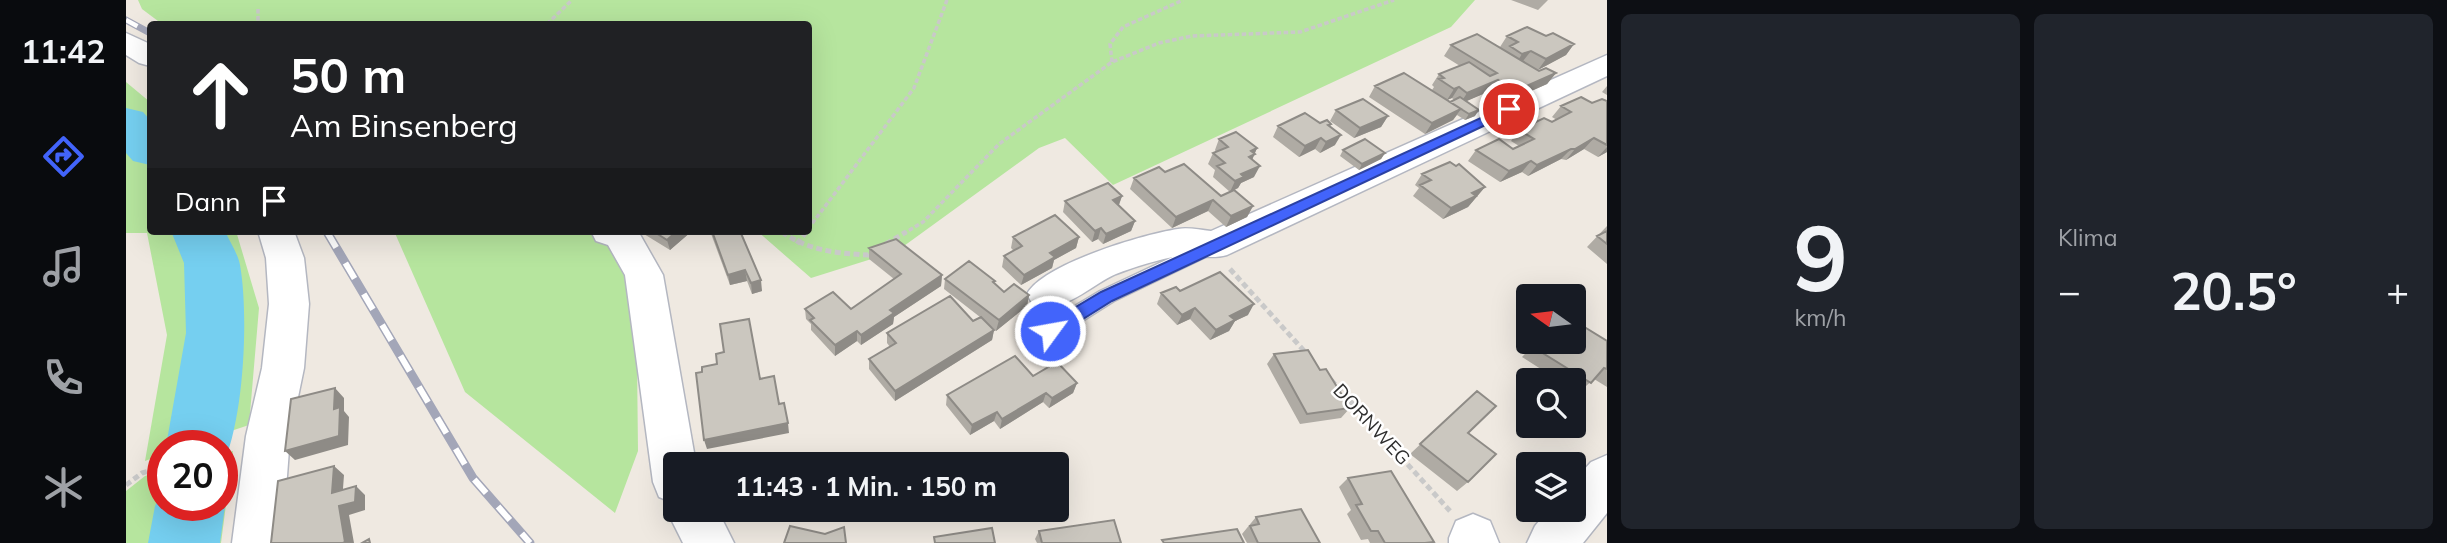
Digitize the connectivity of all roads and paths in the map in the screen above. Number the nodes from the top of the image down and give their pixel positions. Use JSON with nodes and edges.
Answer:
{"nodes":[{"id":1,"x":572,"y":0,"type":"edge"},
{"id":2,"x":947,"y":0,"type":"edge"},
{"id":3,"x":1183,"y":0,"type":"edge"},
{"id":4,"x":1394,"y":0,"type":"edge"},
{"id":5,"x":258,"y":9,"type":"dead end"},
{"id":6,"x":258,"y":21,"type":"edge"},
{"id":7,"x":550,"y":21,"type":"edge"},
{"id":8,"x":126,"y":42,"type":"edge"},
{"id":9,"x":147,"y":55,"type":"edge"},
{"id":10,"x":1112,"y":62,"type":"junction"},
{"id":11,"x":1607,"y":64,"type":"edge"},
{"id":12,"x":812,"y":225,"type":"edge"},
{"id":13,"x":619,"y":235,"type":"edge"},
{"id":14,"x":785,"y":235,"type":"edge"},
{"id":15,"x":804,"y":235,"type":"edge"},
{"id":16,"x":281,"y":244,"type":"edge"},
{"id":17,"x":797,"y":244,"type":"junction"},
{"id":18,"x":1214,"y":245,"type":"junction"},
{"id":19,"x":1236,"y":278,"type":"dead end"},
{"id":20,"x":1047,"y":294,"type":"dead end"},
{"id":21,"x":1050,"y":331,"type":"dead end"},
{"id":22,"x":1309,"y":356,"type":"edge"},
{"id":23,"x":1327,"y":376,"type":"edge"},
{"id":24,"x":671,"y":452,"type":"edge"},
{"id":25,"x":147,"y":472,"type":"edge"},
{"id":26,"x":1607,"y":477,"type":"edge"},
{"id":27,"x":126,"y":485,"type":"edge"},
{"id":28,"x":697,"y":522,"type":"edge"},
{"id":29,"x":1474,"y":541,"type":"edge"},
{"id":30,"x":257,"y":543,"type":"edge"},
{"id":31,"x":709,"y":543,"type":"edge"},
{"id":32,"x":1552,"y":543,"type":"edge"}],
"edges":[{"from":1,"to":7,"type":"path"},
{"from":2,"to":12,"type":"path"},
{"from":3,"to":10,"type":"path"},
{"from":4,"to":10,"type":"path"},
{"from":5,"to":6,"type":"path"},
{"from":8,"to":9,"type":"street"},
{"from":10,"to":17,"type":"path"},
{"from":11,"to":18,"type":"street"},
{"from":13,"to":24,"type":"street"},
{"from":14,"to":17,"type":"path"},
{"from":15,"to":17,"type":"path"},
{"from":16,"to":30,"type":"street"},
{"from":18,"to":20,"type":"street"},
{"from":18,"to":21,"type":"lane"},
{"from":19,"to":22,"type":"path"},
{"from":23,"to":29,"type":"path","name":"DORNWEG"},
{"from":25,"to":27,"type":"path"},
{"from":26,"to":32,"type":"street"},
{"from":28,"to":31,"type":"street"}]}
